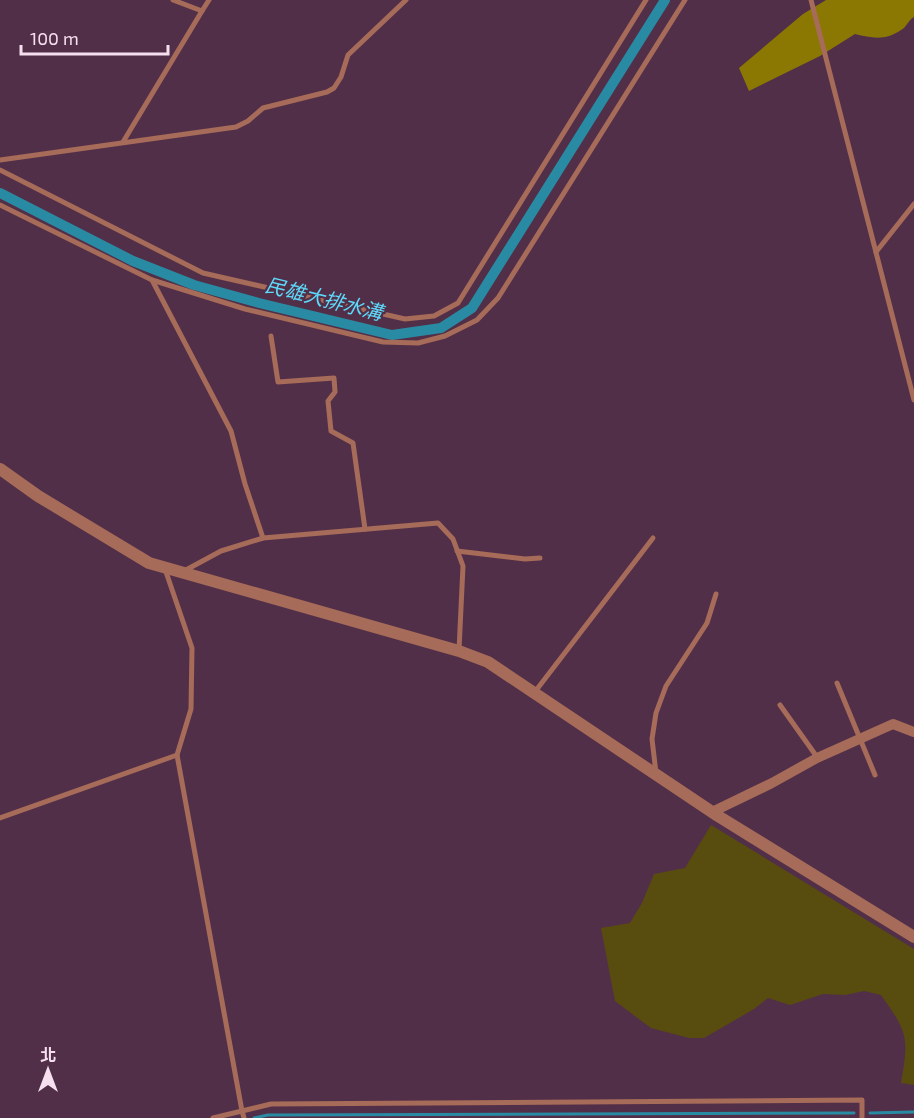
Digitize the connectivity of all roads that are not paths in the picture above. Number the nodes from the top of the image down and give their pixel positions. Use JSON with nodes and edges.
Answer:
{"nodes":[{"id":1,"x":173,"y":0,"type":"edge"},
{"id":2,"x":209,"y":0,"type":"edge"},
{"id":3,"x":405,"y":0,"type":"edge"},
{"id":4,"x":646,"y":0,"type":"edge"},
{"id":5,"x":685,"y":0,"type":"edge"},
{"id":6,"x":811,"y":0,"type":"edge"},
{"id":7,"x":202,"y":10,"type":"junction"},
{"id":8,"x":123,"y":143,"type":"junction"},
{"id":9,"x":0,"y":160,"type":"edge"},
{"id":10,"x":0,"y":170,"type":"edge"},
{"id":11,"x":914,"y":204,"type":"edge"},
{"id":12,"x":0,"y":205,"type":"edge"},
{"id":13,"x":876,"y":252,"type":"junction"},
{"id":14,"x":152,"y":280,"type":"junction"},
{"id":15,"x":271,"y":336,"type":"dead end"},
{"id":16,"x":914,"y":400,"type":"edge"},
{"id":17,"x":0,"y":469,"type":"edge"},
{"id":18,"x":365,"y":529,"type":"junction"},
{"id":19,"x":263,"y":538,"type":"junction"},
{"id":20,"x":653,"y":538,"type":"dead end"},
{"id":21,"x":457,"y":551,"type":"junction"},
{"id":22,"x":540,"y":558,"type":"dead end"},
{"id":23,"x":165,"y":568,"type":"junction"},
{"id":24,"x":180,"y":572,"type":"junction"},
{"id":25,"x":716,"y":594,"type":"dead end"},
{"id":26,"x":459,"y":651,"type":"junction"},
{"id":27,"x":837,"y":683,"type":"dead end"},
{"id":28,"x":534,"y":693,"type":"junction"},
{"id":29,"x":780,"y":705,"type":"dead end"},
{"id":30,"x":914,"y":732,"type":"edge"},
{"id":31,"x":860,"y":739,"type":"junction"},
{"id":32,"x":177,"y":755,"type":"junction"},
{"id":33,"x":817,"y":758,"type":"junction"},
{"id":34,"x":657,"y":775,"type":"junction"},
{"id":35,"x":875,"y":775,"type":"dead end"},
{"id":36,"x":712,"y":812,"type":"junction"},
{"id":37,"x":0,"y":818,"type":"edge"},
{"id":38,"x":914,"y":937,"type":"edge"},
{"id":39,"x":242,"y":1110,"type":"junction"},
{"id":40,"x":213,"y":1118,"type":"edge"},
{"id":41,"x":244,"y":1118,"type":"edge"},
{"id":42,"x":862,"y":1118,"type":"edge"}],
"edges":[{"from":1,"to":7,"type":"lane"},
{"from":2,"to":7,"type":"lane"},
{"from":3,"to":8,"type":"lane"},
{"from":4,"to":10,"type":"lane"},
{"from":5,"to":14,"type":"lane"},
{"from":6,"to":13,"type":"lane"},
{"from":7,"to":8,"type":"lane"},
{"from":8,"to":9,"type":"lane"},
{"from":11,"to":13,"type":"lane"},
{"from":12,"to":14,"type":"lane"},
{"from":13,"to":16,"type":"lane"},
{"from":14,"to":19,"type":"lane"},
{"from":15,"to":18,"type":"lane"},
{"from":17,"to":23,"type":"street"},
{"from":18,"to":19,"type":"lane"},
{"from":18,"to":21,"type":"lane"},
{"from":19,"to":24,"type":"lane"},
{"from":20,"to":28,"type":"lane"},
{"from":21,"to":22,"type":"lane"},
{"from":21,"to":26,"type":"lane"},
{"from":23,"to":24,"type":"street"},
{"from":23,"to":32,"type":"lane"},
{"from":24,"to":26,"type":"street"},
{"from":25,"to":34,"type":"lane"},
{"from":26,"to":28,"type":"street"},
{"from":27,"to":31,"type":"lane"},
{"from":28,"to":34,"type":"street"},
{"from":29,"to":33,"type":"lane"},
{"from":30,"to":31,"type":"street"},
{"from":31,"to":33,"type":"street"},
{"from":31,"to":35,"type":"lane"},
{"from":32,"to":37,"type":"lane"},
{"from":32,"to":39,"type":"lane"},
{"from":33,"to":36,"type":"street"},
{"from":34,"to":36,"type":"street"},
{"from":36,"to":38,"type":"street"},
{"from":39,"to":40,"type":"lane"},
{"from":39,"to":41,"type":"lane"},
{"from":39,"to":42,"type":"lane"}]}
